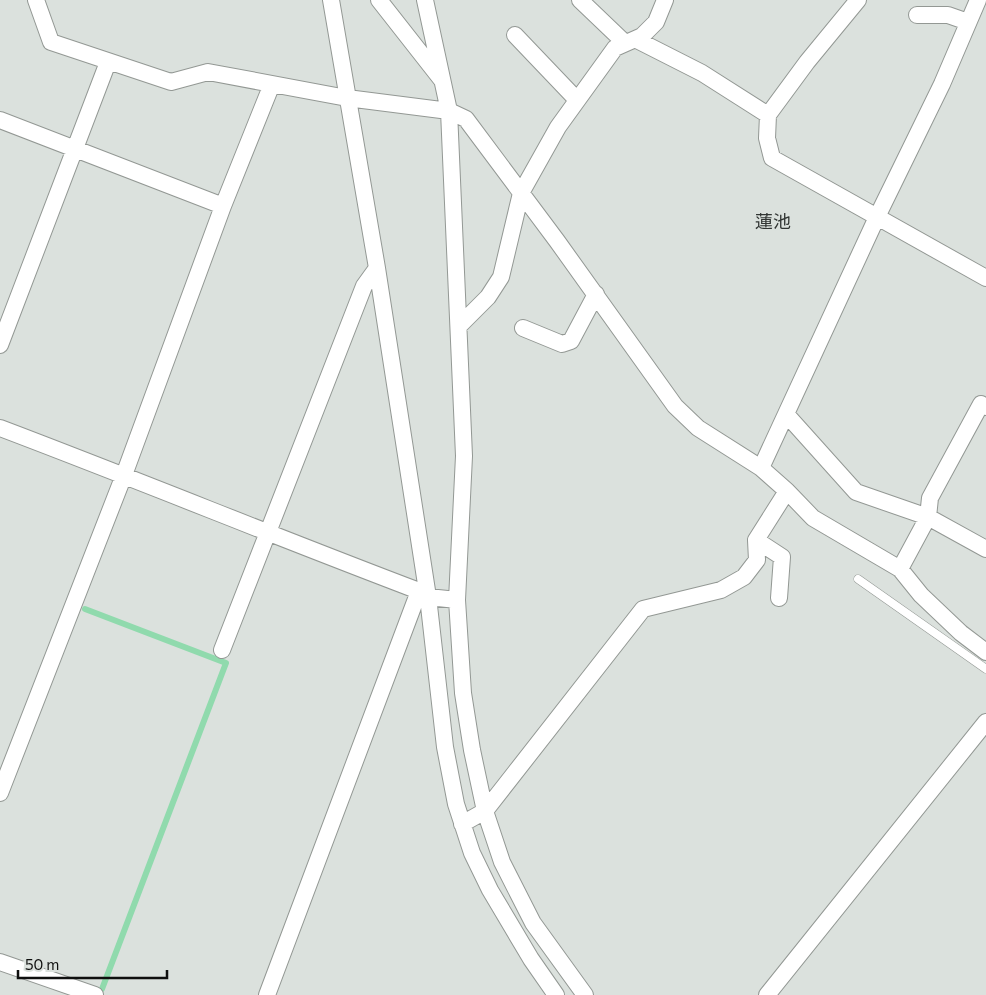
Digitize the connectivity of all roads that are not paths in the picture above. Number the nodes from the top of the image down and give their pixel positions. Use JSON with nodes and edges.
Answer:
{"nodes":[{"id":1,"x":36,"y":0,"type":"edge"},
{"id":2,"x":331,"y":0,"type":"edge"},
{"id":3,"x":379,"y":0,"type":"edge"},
{"id":4,"x":425,"y":0,"type":"edge"},
{"id":5,"x":580,"y":0,"type":"edge"},
{"id":6,"x":665,"y":0,"type":"edge"},
{"id":7,"x":858,"y":0,"type":"edge"},
{"id":8,"x":978,"y":0,"type":"edge"},
{"id":9,"x":917,"y":15,"type":"dead end"},
{"id":10,"x":968,"y":22,"type":"junction"},
{"id":11,"x":515,"y":34,"type":"dead end"},
{"id":12,"x":630,"y":41,"type":"junction"},
{"id":13,"x":108,"y":62,"type":"junction"},
{"id":14,"x":443,"y":82,"type":"junction"},
{"id":15,"x":272,"y":84,"type":"junction"},
{"id":16,"x":347,"y":98,"type":"junction"},
{"id":17,"x":577,"y":100,"type":"junction"},
{"id":18,"x":450,"y":111,"type":"junction"},
{"id":19,"x":768,"y":115,"type":"junction"},
{"id":20,"x":0,"y":120,"type":"edge"},
{"id":21,"x":74,"y":149,"type":"junction"},
{"id":22,"x":522,"y":193,"type":"junction"},
{"id":23,"x":223,"y":206,"type":"junction"},
{"id":24,"x":877,"y":217,"type":"junction"},
{"id":25,"x":377,"y":268,"type":"junction"},
{"id":26,"x":986,"y":278,"type":"edge"},
{"id":27,"x":596,"y":294,"type":"junction"},
{"id":28,"x":459,"y":326,"type":"junction"},
{"id":29,"x":524,"y":328,"type":"dead end"},
{"id":30,"x":0,"y":344,"type":"edge"},
{"id":31,"x":986,"y":407,"type":"edge"},
{"id":32,"x":786,"y":414,"type":"junction"},
{"id":33,"x":0,"y":428,"type":"edge"},
{"id":34,"x":761,"y":468,"type":"junction"},
{"id":35,"x":124,"y":475,"type":"junction"},
{"id":36,"x":787,"y":491,"type":"junction"},
{"id":37,"x":928,"y":517,"type":"junction"},
{"id":38,"x":266,"y":533,"type":"junction"},
{"id":39,"x":756,"y":540,"type":"junction"},
{"id":40,"x":986,"y":549,"type":"edge"},
{"id":41,"x":900,"y":569,"type":"junction"},
{"id":42,"x":858,"y":579,"type":"dead end"},
{"id":43,"x":424,"y":594,"type":"junction"},
{"id":44,"x":779,"y":598,"type":"dead end"},
{"id":45,"x":457,"y":600,"type":"junction"},
{"id":46,"x":222,"y":650,"type":"dead end"},
{"id":47,"x":986,"y":652,"type":"edge"},
{"id":48,"x":986,"y":669,"type":"edge"},
{"id":49,"x":986,"y":722,"type":"edge"},
{"id":50,"x":0,"y":793,"type":"edge"},
{"id":51,"x":485,"y":811,"type":"junction"},
{"id":52,"x":462,"y":824,"type":"junction"},
{"id":53,"x":0,"y":962,"type":"edge"},
{"id":54,"x":95,"y":995,"type":"edge"},
{"id":55,"x":268,"y":995,"type":"edge"},
{"id":56,"x":556,"y":995,"type":"edge"},
{"id":57,"x":584,"y":995,"type":"edge"},
{"id":58,"x":767,"y":995,"type":"edge"}],
"edges":[{"from":1,"to":13,"type":"street"},
{"from":2,"to":16,"type":"street"},
{"from":3,"to":14,"type":"street"},
{"from":4,"to":14,"type":"street"},
{"from":5,"to":12,"type":"street"},
{"from":6,"to":12,"type":"street"},
{"from":7,"to":19,"type":"street"},
{"from":8,"to":10,"type":"street"},
{"from":9,"to":10,"type":"street"},
{"from":10,"to":24,"type":"street"},
{"from":11,"to":17,"type":"street"},
{"from":12,"to":17,"type":"street"},
{"from":12,"to":19,"type":"street"},
{"from":13,"to":15,"type":"street"},
{"from":13,"to":21,"type":"street"},
{"from":14,"to":18,"type":"street"},
{"from":15,"to":16,"type":"street"},
{"from":15,"to":23,"type":"street"},
{"from":16,"to":18,"type":"street"},
{"from":16,"to":25,"type":"street"},
{"from":17,"to":22,"type":"street"},
{"from":18,"to":22,"type":"street"},
{"from":18,"to":28,"type":"street"},
{"from":19,"to":24,"type":"street"},
{"from":20,"to":21,"type":"street"},
{"from":21,"to":23,"type":"street"},
{"from":21,"to":30,"type":"street"},
{"from":22,"to":27,"type":"street"},
{"from":22,"to":28,"type":"street"},
{"from":23,"to":35,"type":"street"},
{"from":24,"to":26,"type":"street"},
{"from":24,"to":32,"type":"street"},
{"from":25,"to":38,"type":"street"},
{"from":25,"to":43,"type":"street"},
{"from":27,"to":29,"type":"street"},
{"from":27,"to":34,"type":"street"},
{"from":28,"to":45,"type":"street"},
{"from":31,"to":37,"type":"street"},
{"from":32,"to":34,"type":"street"},
{"from":32,"to":37,"type":"street"},
{"from":33,"to":35,"type":"street"},
{"from":34,"to":36,"type":"street"},
{"from":35,"to":38,"type":"street"},
{"from":35,"to":50,"type":"street"},
{"from":36,"to":39,"type":"street"},
{"from":36,"to":41,"type":"street"},
{"from":37,"to":40,"type":"street"},
{"from":37,"to":41,"type":"street"},
{"from":38,"to":43,"type":"street"},
{"from":38,"to":46,"type":"street"},
{"from":39,"to":44,"type":"street"},
{"from":39,"to":51,"type":"street"},
{"from":41,"to":47,"type":"street"},
{"from":42,"to":48,"type":"lane"},
{"from":43,"to":45,"type":"street"},
{"from":43,"to":52,"type":"street"},
{"from":43,"to":55,"type":"street"},
{"from":45,"to":51,"type":"street"},
{"from":49,"to":58,"type":"street"},
{"from":51,"to":52,"type":"street"},
{"from":51,"to":57,"type":"street"},
{"from":52,"to":56,"type":"street"},
{"from":53,"to":54,"type":"street"}]}
